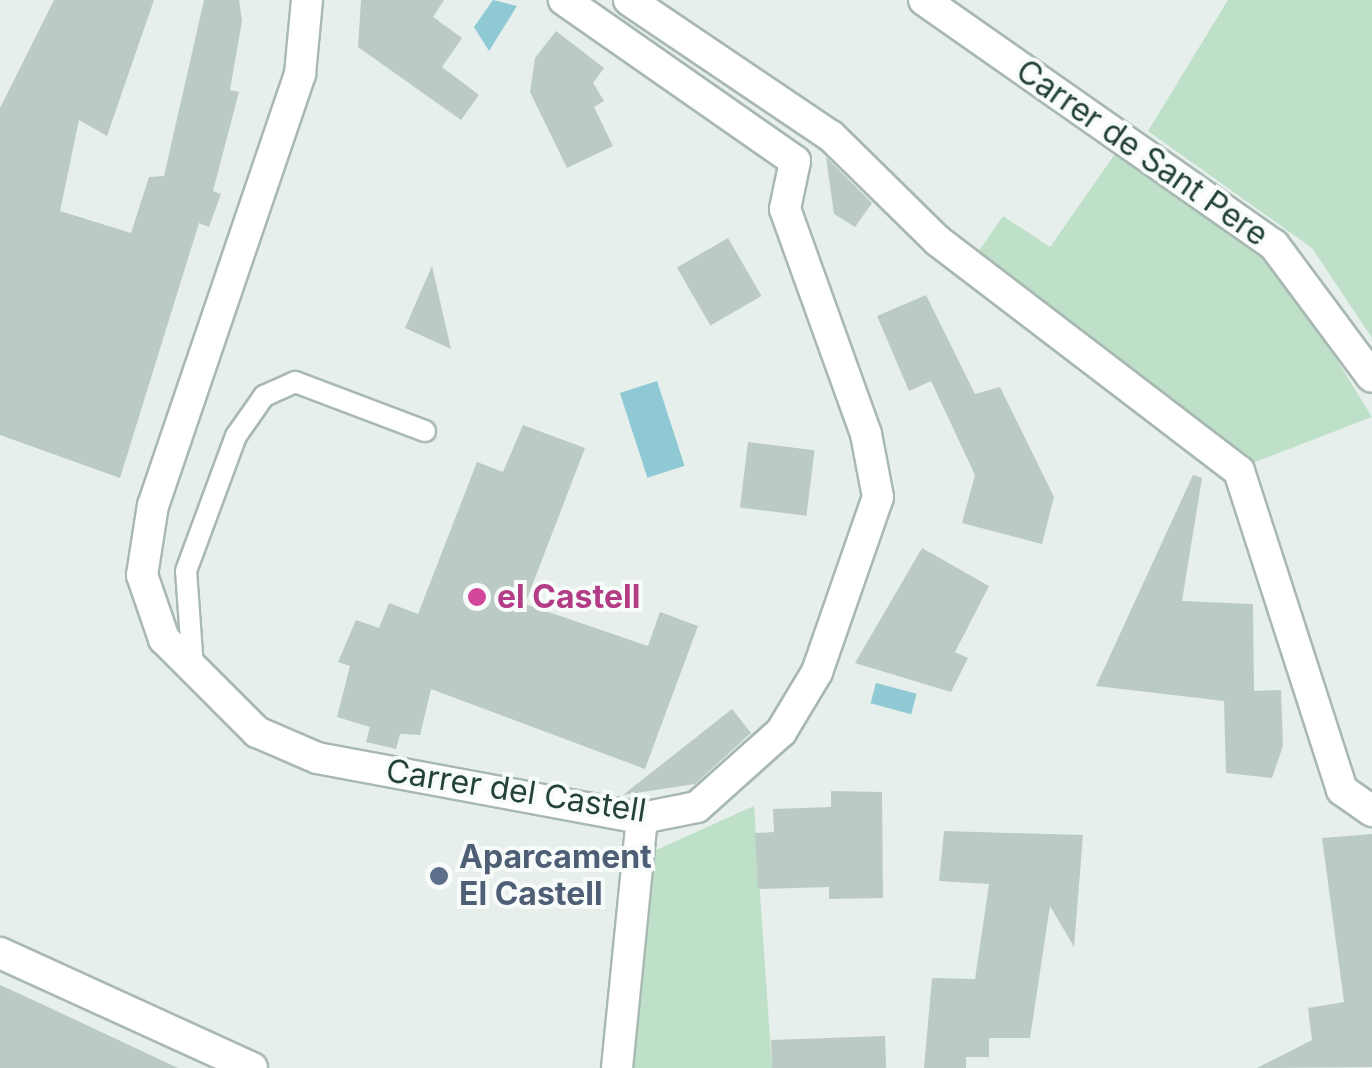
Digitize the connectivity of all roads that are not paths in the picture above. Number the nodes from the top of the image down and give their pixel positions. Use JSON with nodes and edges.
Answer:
{"nodes":[{"id":1,"x":307,"y":0,"type":"edge"},
{"id":2,"x":564,"y":0,"type":"edge"},
{"id":3,"x":629,"y":0,"type":"edge"},
{"id":4,"x":924,"y":0,"type":"edge"},
{"id":5,"x":1372,"y":377,"type":"edge"},
{"id":6,"x":425,"y":431,"type":"dead end"},
{"id":7,"x":193,"y":670,"type":"junction"},
{"id":8,"x":1372,"y":810,"type":"edge"},
{"id":9,"x":642,"y":818,"type":"junction"},
{"id":10,"x":0,"y":952,"type":"edge"},
{"id":11,"x":252,"y":1068,"type":"edge"},
{"id":12,"x":617,"y":1068,"type":"edge"}],
"edges":[{"from":1,"to":7,"type":"street","name":"Carrer del Castell"},
{"from":2,"to":9,"type":"street","name":"Carrer del Castell"},
{"from":3,"to":8,"type":"street"},
{"from":4,"to":5,"type":"street","name":"Carrer de Sant Pere"},
{"from":6,"to":7,"type":"lane"},
{"from":7,"to":9,"type":"street","name":"Carrer del Castell"},
{"from":9,"to":12,"type":"street"},
{"from":10,"to":11,"type":"street"}]}
